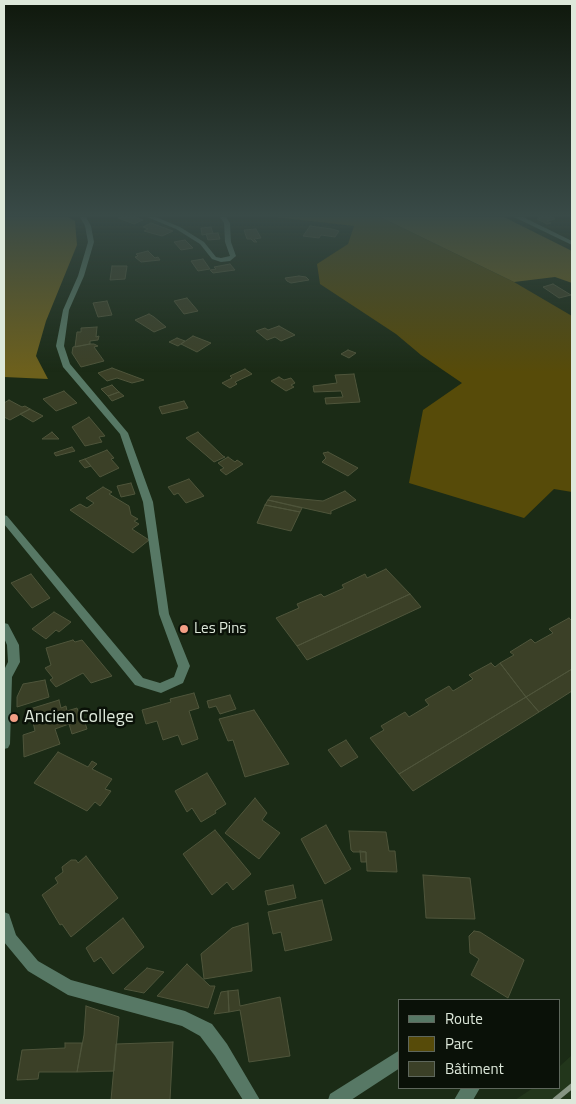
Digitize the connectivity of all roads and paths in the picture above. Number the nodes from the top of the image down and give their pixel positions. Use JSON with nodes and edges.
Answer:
{"nodes":[{"id":1,"x":83,"y":269,"type":"edge"},
{"id":2,"x":4,"y":518,"type":"edge"},
{"id":3,"x":4,"y":627,"type":"edge"},
{"id":4,"x":4,"y":744,"type":"edge"},
{"id":5,"x":4,"y":920,"type":"edge"},
{"id":6,"x":398,"y":1059,"type":"edge"},
{"id":7,"x":471,"y":1089,"type":"edge"},
{"id":8,"x":252,"y":1100,"type":"edge"},
{"id":9,"x":336,"y":1100,"type":"edge"},
{"id":10,"x":462,"y":1100,"type":"edge"}],
"edges":[{"from":1,"to":2,"type":"street"},
{"from":3,"to":4,"type":"street"},
{"from":5,"to":8,"type":"street"},
{"from":6,"to":9,"type":"street"},
{"from":7,"to":10,"type":"street"}]}
